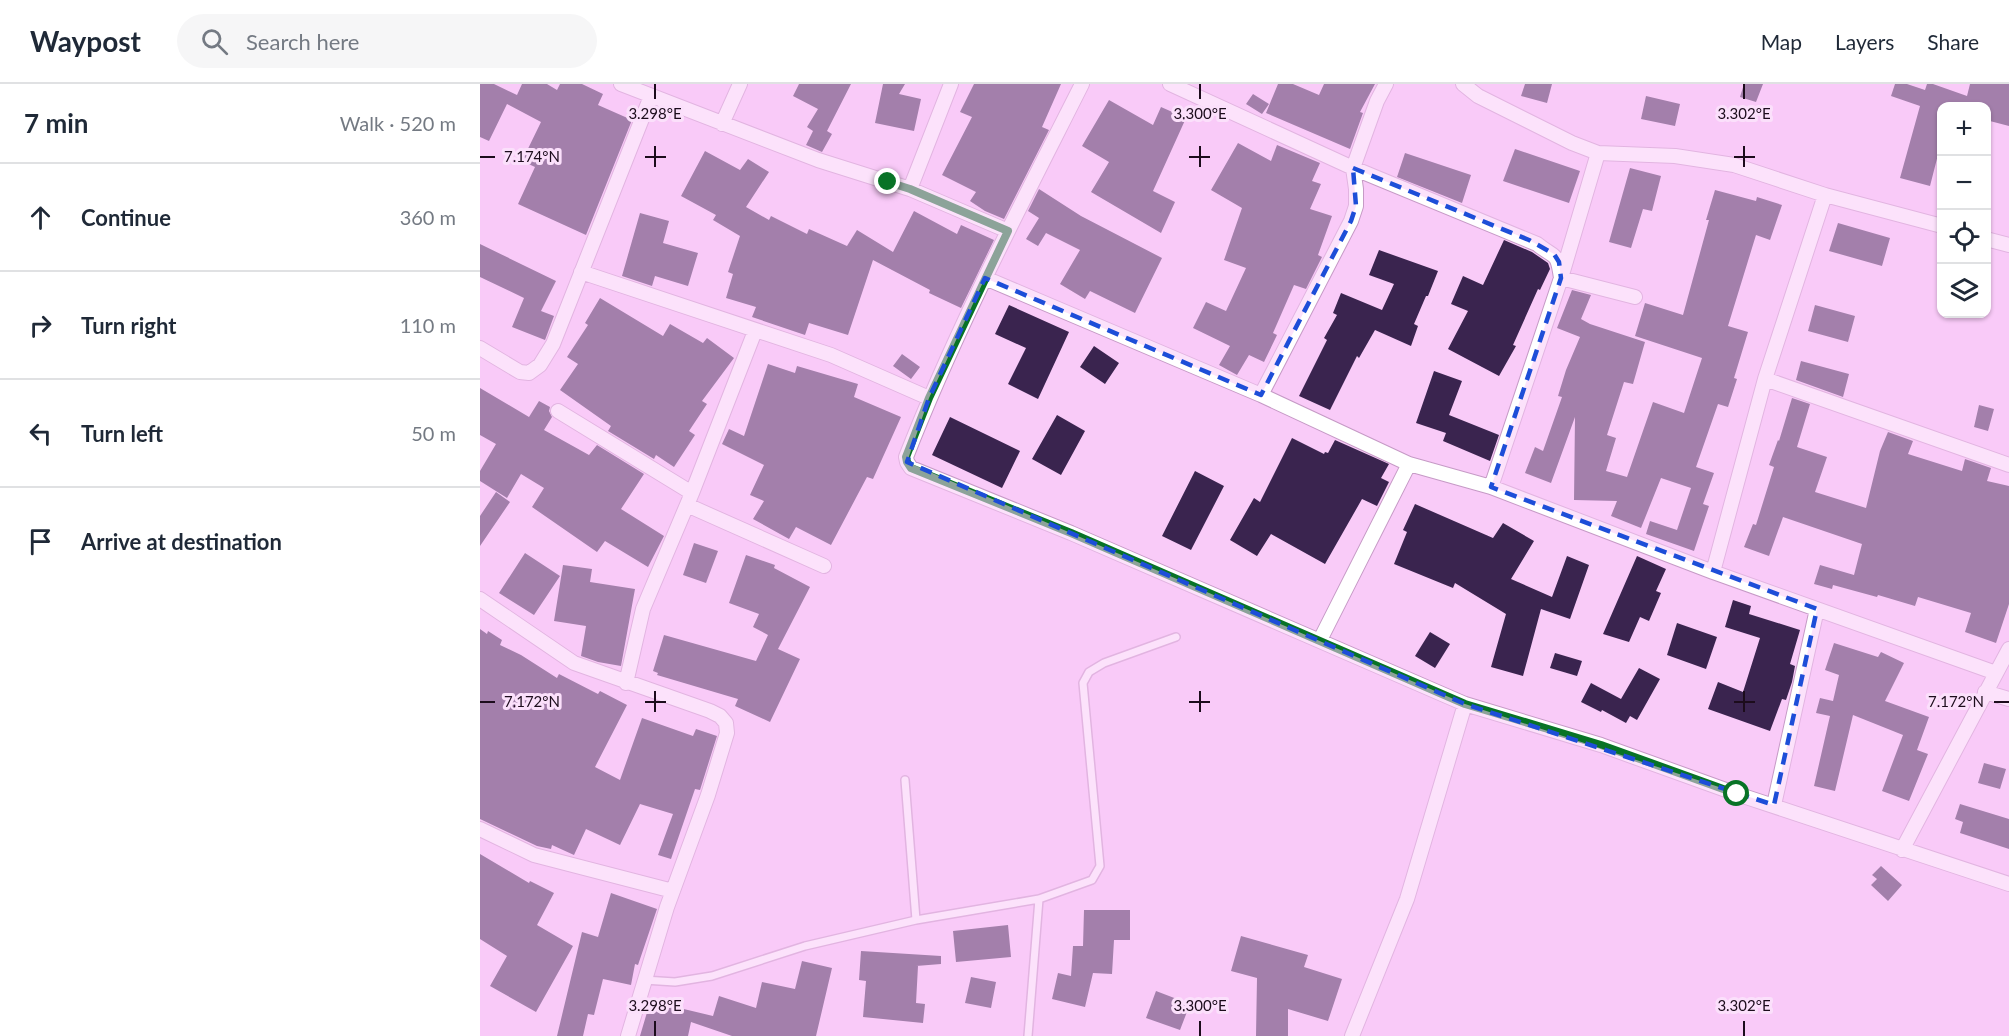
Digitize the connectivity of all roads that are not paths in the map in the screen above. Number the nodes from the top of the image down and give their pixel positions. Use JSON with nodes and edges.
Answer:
{"nodes":[{"id":1,"x":621,"y":84,"type":"edge"},
{"id":2,"x":740,"y":84,"type":"edge"},
{"id":3,"x":951,"y":84,"type":"edge"},
{"id":4,"x":1082,"y":84,"type":"edge"},
{"id":5,"x":1170,"y":84,"type":"edge"},
{"id":6,"x":1386,"y":84,"type":"edge"},
{"id":7,"x":1463,"y":84,"type":"edge"},
{"id":8,"x":651,"y":96,"type":"junction"},
{"id":9,"x":722,"y":124,"type":"junction"},
{"id":10,"x":1598,"y":153,"type":"junction"},
{"id":11,"x":1353,"y":168,"type":"junction"},
{"id":12,"x":910,"y":189,"type":"junction"},
{"id":13,"x":1825,"y":195,"type":"junction"},
{"id":14,"x":1937,"y":225,"type":"edge"},
{"id":15,"x":1008,"y":231,"type":"junction"},
{"id":16,"x":1991,"y":239,"type":"edge"},
{"id":17,"x":2008,"y":243,"type":"edge"},
{"id":18,"x":581,"y":272,"type":"junction"},
{"id":19,"x":985,"y":278,"type":"junction"},
{"id":20,"x":1561,"y":278,"type":"junction"},
{"id":21,"x":1635,"y":297,"type":"dead end"},
{"id":22,"x":755,"y":331,"type":"junction"},
{"id":23,"x":480,"y":348,"type":"edge"},
{"id":24,"x":1765,"y":379,"type":"junction"},
{"id":25,"x":1261,"y":395,"type":"junction"},
{"id":26,"x":929,"y":398,"type":"junction"},
{"id":27,"x":558,"y":411,"type":"dead end"},
{"id":28,"x":1409,"y":464,"type":"junction"},
{"id":29,"x":2009,"y":465,"type":"edge"},
{"id":30,"x":1491,"y":487,"type":"junction"},
{"id":31,"x":689,"y":499,"type":"junction"},
{"id":32,"x":824,"y":566,"type":"dead end"},
{"id":33,"x":1713,"y":572,"type":"junction"},
{"id":34,"x":480,"y":599,"type":"edge"},
{"id":35,"x":1817,"y":609,"type":"junction"},
{"id":36,"x":1176,"y":637,"type":"dead end"},
{"id":37,"x":1320,"y":640,"type":"junction"},
{"id":38,"x":2009,"y":649,"type":"edge"},
{"id":39,"x":1996,"y":673,"type":"junction"},
{"id":40,"x":626,"y":683,"type":"junction"},
{"id":41,"x":1985,"y":692,"type":"junction"},
{"id":42,"x":2009,"y":699,"type":"edge"},
{"id":43,"x":1465,"y":704,"type":"junction"},
{"id":44,"x":905,"y":780,"type":"dead end"},
{"id":45,"x":1774,"y":805,"type":"junction"},
{"id":46,"x":480,"y":829,"type":"edge"},
{"id":47,"x":1902,"y":850,"type":"junction"},
{"id":48,"x":2009,"y":884,"type":"edge"},
{"id":49,"x":673,"y":891,"type":"junction"},
{"id":50,"x":1039,"y":899,"type":"junction"},
{"id":51,"x":916,"y":920,"type":"junction"},
{"id":52,"x":644,"y":980,"type":"junction"},
{"id":53,"x":628,"y":1036,"type":"edge"},
{"id":54,"x":1028,"y":1036,"type":"edge"},
{"id":55,"x":1352,"y":1036,"type":"edge"}],
"edges":[{"from":1,"to":8,"type":"street"},
{"from":2,"to":9,"type":"street"},
{"from":3,"to":12,"type":"street"},
{"from":4,"to":15,"type":"street"},
{"from":5,"to":11,"type":"street"},
{"from":6,"to":11,"type":"street"},
{"from":7,"to":10,"type":"street"},
{"from":8,"to":9,"type":"street"},
{"from":8,"to":18,"type":"street"},
{"from":9,"to":12,"type":"street"},
{"from":10,"to":13,"type":"street"},
{"from":10,"to":20,"type":"street"},
{"from":11,"to":20,"type":"street"},
{"from":11,"to":25,"type":"street"},
{"from":12,"to":15,"type":"street"},
{"from":13,"to":14,"type":"street"},
{"from":13,"to":24,"type":"street"},
{"from":15,"to":19,"type":"street"},
{"from":16,"to":17,"type":"street"},
{"from":18,"to":22,"type":"street"},
{"from":18,"to":23,"type":"street"},
{"from":19,"to":25,"type":"street"},
{"from":19,"to":26,"type":"street"},
{"from":20,"to":21,"type":"street"},
{"from":20,"to":30,"type":"street"},
{"from":22,"to":26,"type":"street"},
{"from":22,"to":31,"type":"street"},
{"from":24,"to":29,"type":"street"},
{"from":24,"to":33,"type":"street"},
{"from":25,"to":28,"type":"street"},
{"from":26,"to":37,"type":"street"},
{"from":27,"to":31,"type":"street"},
{"from":28,"to":30,"type":"street"},
{"from":28,"to":37,"type":"street"},
{"from":30,"to":33,"type":"street"},
{"from":31,"to":32,"type":"street"},
{"from":31,"to":40,"type":"street"},
{"from":33,"to":35,"type":"street"},
{"from":34,"to":40,"type":"street"},
{"from":35,"to":39,"type":"street"},
{"from":35,"to":45,"type":"street"},
{"from":36,"to":50,"type":"lane"},
{"from":37,"to":43,"type":"street"},
{"from":38,"to":39,"type":"street"},
{"from":39,"to":41,"type":"street"},
{"from":40,"to":49,"type":"street"},
{"from":41,"to":42,"type":"street"},
{"from":41,"to":47,"type":"street"},
{"from":43,"to":45,"type":"street"},
{"from":43,"to":55,"type":"street"},
{"from":44,"to":51,"type":"lane"},
{"from":45,"to":47,"type":"street"},
{"from":46,"to":49,"type":"street"},
{"from":47,"to":48,"type":"street"},
{"from":49,"to":52,"type":"street"},
{"from":50,"to":51,"type":"lane"},
{"from":50,"to":54,"type":"lane"},
{"from":51,"to":52,"type":"lane"},
{"from":52,"to":53,"type":"street"}]}
